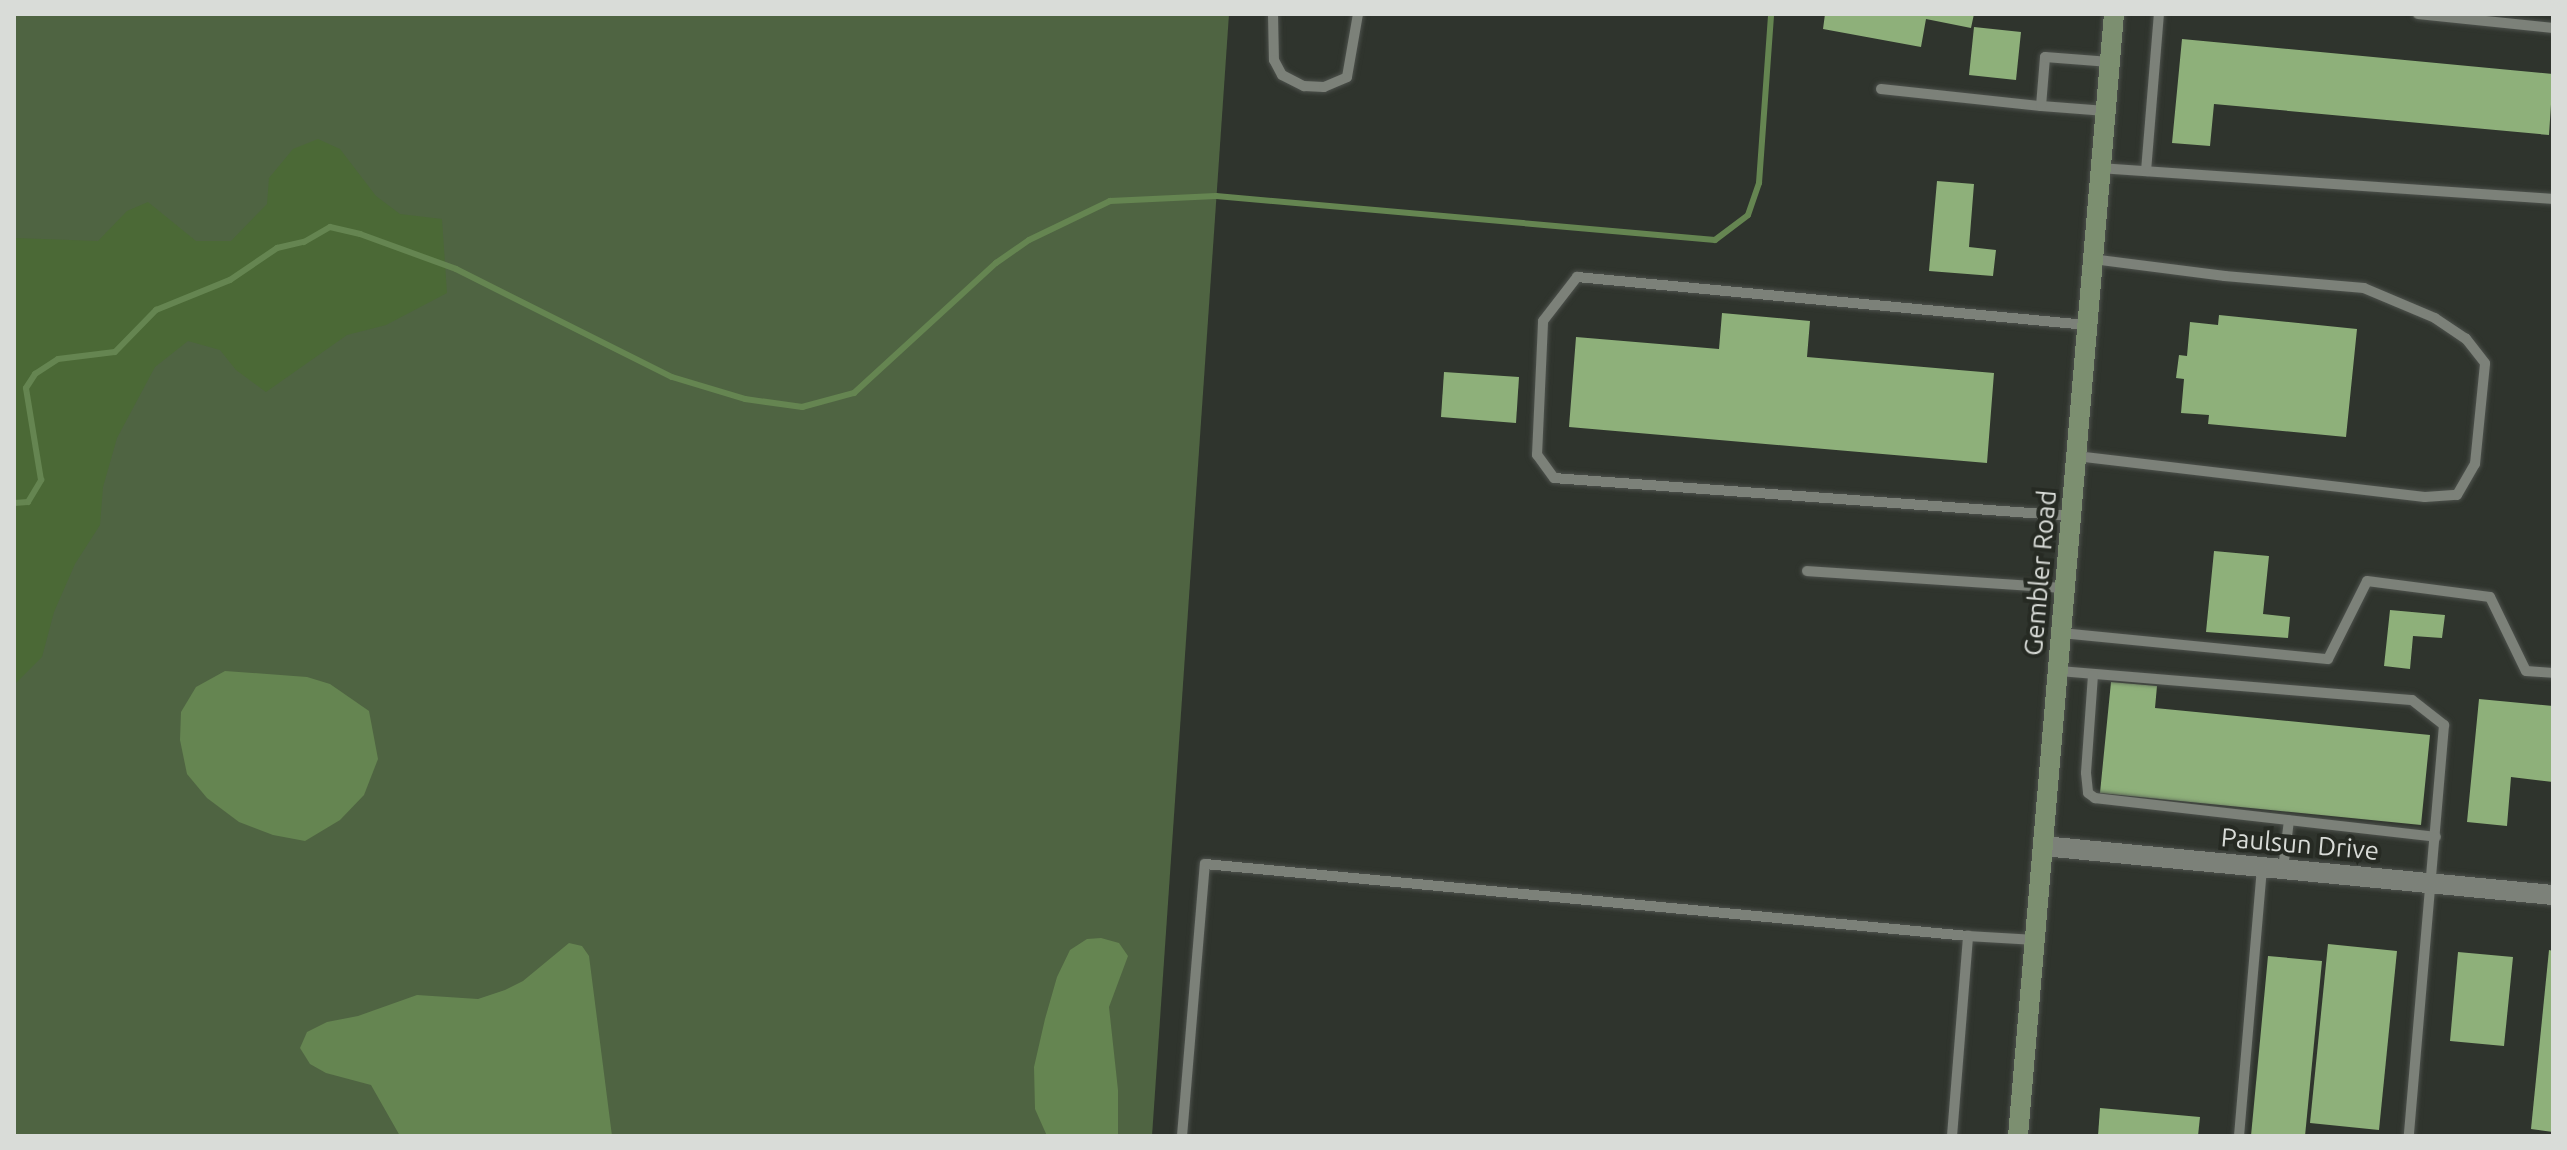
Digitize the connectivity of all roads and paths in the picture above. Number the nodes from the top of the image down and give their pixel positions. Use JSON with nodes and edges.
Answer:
{"nodes":[{"id":1,"x":1273,"y":14,"type":"edge"},
{"id":2,"x":1358,"y":14,"type":"edge"},
{"id":3,"x":2114,"y":14,"type":"edge"},
{"id":4,"x":2159,"y":14,"type":"edge"},
{"id":5,"x":2418,"y":14,"type":"edge"},
{"id":6,"x":2553,"y":28,"type":"edge"},
{"id":7,"x":2110,"y":62,"type":"junction"},
{"id":8,"x":1881,"y":89,"type":"dead end"},
{"id":9,"x":2041,"y":106,"type":"junction"},
{"id":10,"x":2106,"y":111,"type":"junction"},
{"id":11,"x":2100,"y":168,"type":"junction"},
{"id":12,"x":2146,"y":171,"type":"junction"},
{"id":13,"x":2553,"y":199,"type":"edge"},
{"id":14,"x":2093,"y":259,"type":"junction"},
{"id":15,"x":2087,"y":325,"type":"junction"},
{"id":16,"x":2076,"y":456,"type":"junction"},
{"id":17,"x":2071,"y":516,"type":"junction"},
{"id":18,"x":1807,"y":571,"type":"dead end"},
{"id":19,"x":2065,"y":588,"type":"junction"},
{"id":20,"x":2061,"y":633,"type":"junction"},
{"id":21,"x":2058,"y":671,"type":"junction"},
{"id":22,"x":2553,"y":673,"type":"edge"},
{"id":23,"x":2093,"y":675,"type":"junction"},
{"id":24,"x":2289,"y":820,"type":"junction"},
{"id":25,"x":2436,"y":837,"type":"junction"},
{"id":26,"x":2043,"y":846,"type":"junction"},
{"id":27,"x":2262,"y":867,"type":"junction"},
{"id":28,"x":2283,"y":869,"type":"junction"},
{"id":29,"x":2433,"y":883,"type":"junction"},
{"id":30,"x":2553,"y":895,"type":"edge"},
{"id":31,"x":1968,"y":936,"type":"junction"},
{"id":32,"x":2035,"y":940,"type":"junction"},
{"id":33,"x":1182,"y":1136,"type":"edge"},
{"id":34,"x":1952,"y":1136,"type":"edge"},
{"id":35,"x":2018,"y":1136,"type":"edge"},
{"id":36,"x":2239,"y":1136,"type":"edge"},
{"id":37,"x":2409,"y":1136,"type":"edge"}],
"edges":[{"from":1,"to":2,"type":"lane"},
{"from":3,"to":7,"type":"main road","name":"Gembler Road"},
{"from":4,"to":12,"type":"lane"},
{"from":5,"to":6,"type":"lane"},
{"from":7,"to":9,"type":"lane"},
{"from":7,"to":10,"type":"main road","name":"Gembler Road"},
{"from":8,"to":9,"type":"lane"},
{"from":9,"to":10,"type":"lane"},
{"from":10,"to":11,"type":"main road","name":"Gembler Road"},
{"from":11,"to":12,"type":"lane"},
{"from":11,"to":14,"type":"main road","name":"Gembler Road"},
{"from":12,"to":13,"type":"lane"},
{"from":14,"to":15,"type":"main road","name":"Gembler Road"},
{"from":14,"to":16,"type":"lane"},
{"from":15,"to":16,"type":"main road","name":"Gembler Road"},
{"from":15,"to":17,"type":"lane"},
{"from":16,"to":17,"type":"main road","name":"Gembler Road"},
{"from":17,"to":19,"type":"main road","name":"Gembler Road"},
{"from":18,"to":19,"type":"lane"},
{"from":19,"to":20,"type":"main road","name":"Gembler Road"},
{"from":20,"to":21,"type":"main road","name":"Gembler Road"},
{"from":20,"to":22,"type":"lane"},
{"from":21,"to":23,"type":"lane"},
{"from":21,"to":26,"type":"main road","name":"Gembler Road"},
{"from":23,"to":24,"type":"lane"},
{"from":23,"to":25,"type":"lane"},
{"from":24,"to":25,"type":"lane"},
{"from":24,"to":28,"type":"lane"},
{"from":25,"to":29,"type":"lane"},
{"from":26,"to":27,"type":"street","name":"Paulsun Drive"},
{"from":26,"to":32,"type":"main road","name":"Gembler Road"},
{"from":27,"to":28,"type":"street","name":"Paulsun Drive"},
{"from":27,"to":36,"type":"lane"},
{"from":28,"to":29,"type":"street","name":"Paulsun Drive"},
{"from":29,"to":30,"type":"street","name":"Paulsun Drive"},
{"from":29,"to":37,"type":"lane"},
{"from":31,"to":32,"type":"lane"},
{"from":31,"to":33,"type":"lane"},
{"from":31,"to":34,"type":"lane"},
{"from":32,"to":35,"type":"main road","name":"Gembler Road"}]}
